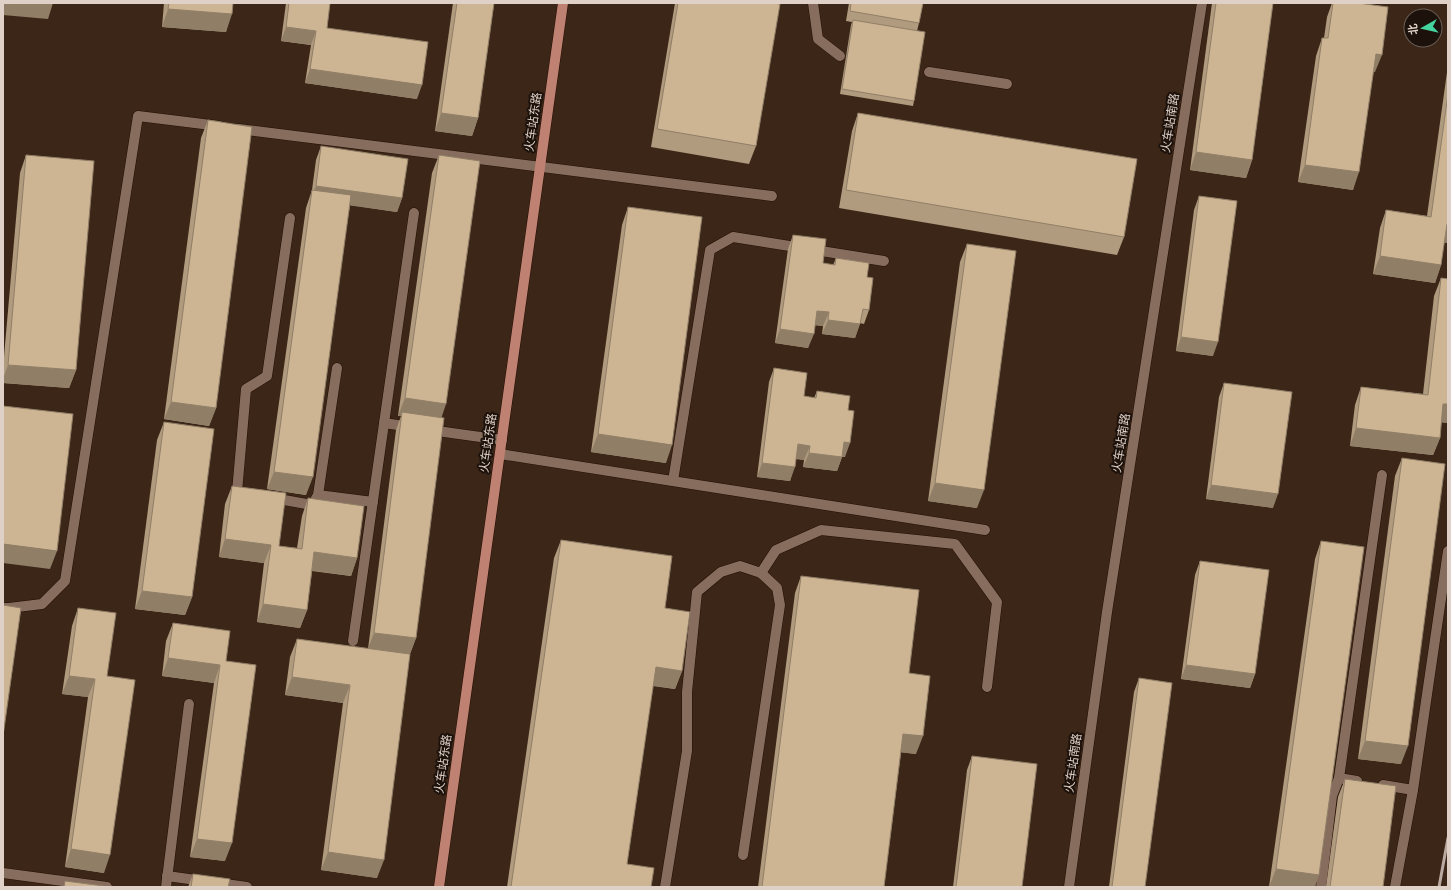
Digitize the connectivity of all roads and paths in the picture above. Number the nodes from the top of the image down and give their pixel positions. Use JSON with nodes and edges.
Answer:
{"nodes":[{"id":1,"x":563,"y":3,"type":"edge"},
{"id":2,"x":813,"y":3,"type":"edge"},
{"id":3,"x":1202,"y":3,"type":"edge"},
{"id":4,"x":840,"y":56,"type":"dead end"},
{"id":5,"x":929,"y":72,"type":"dead end"},
{"id":6,"x":1007,"y":84,"type":"dead end"},
{"id":7,"x":540,"y":166,"type":"junction"},
{"id":8,"x":772,"y":196,"type":"dead end"},
{"id":9,"x":414,"y":213,"type":"dead end"},
{"id":10,"x":290,"y":218,"type":"dead end"},
{"id":11,"x":884,"y":261,"type":"dead end"},
{"id":12,"x":337,"y":368,"type":"dead end"},
{"id":13,"x":384,"y":423,"type":"junction"},
{"id":14,"x":502,"y":440,"type":"junction"},
{"id":15,"x":500,"y":454,"type":"junction"},
{"id":16,"x":1382,"y":475,"type":"dead end"},
{"id":17,"x":673,"y":481,"type":"junction"},
{"id":18,"x":318,"y":495,"type":"junction"},
{"id":19,"x":373,"y":502,"type":"junction"},
{"id":20,"x":985,"y":530,"type":"dead end"},
{"id":21,"x":1448,"y":551,"type":"edge"},
{"id":22,"x":761,"y":573,"type":"junction"},
{"id":23,"x":3,"y":608,"type":"edge"},
{"id":24,"x":353,"y":641,"type":"dead end"},
{"id":25,"x":987,"y":688,"type":"dead end"},
{"id":26,"x":189,"y":704,"type":"dead end"},
{"id":27,"x":1339,"y":778,"type":"junction"},
{"id":28,"x":1413,"y":790,"type":"junction"},
{"id":29,"x":743,"y":856,"type":"dead end"},
{"id":30,"x":3,"y":873,"type":"edge"},
{"id":31,"x":167,"y":876,"type":"junction"},
{"id":32,"x":107,"y":887,"type":"edge"},
{"id":33,"x":166,"y":887,"type":"edge"},
{"id":34,"x":247,"y":887,"type":"edge"},
{"id":35,"x":439,"y":887,"type":"edge"},
{"id":36,"x":665,"y":887,"type":"edge"},
{"id":37,"x":1069,"y":887,"type":"edge"},
{"id":38,"x":1321,"y":887,"type":"edge"},
{"id":39,"x":1395,"y":887,"type":"edge"}],
"edges":[{"from":1,"to":7,"type":"main road","name":"火车站东路"},
{"from":2,"to":4,"type":"street"},
{"from":3,"to":37,"type":"street","name":"火车站南路"},
{"from":5,"to":6,"type":"street"},
{"from":7,"to":8,"type":"street"},
{"from":7,"to":14,"type":"main road","name":"火车站东路"},
{"from":7,"to":23,"type":"street"},
{"from":9,"to":13,"type":"street"},
{"from":10,"to":18,"type":"street"},
{"from":11,"to":17,"type":"street"},
{"from":12,"to":18,"type":"street"},
{"from":13,"to":14,"type":"street"},
{"from":13,"to":19,"type":"street"},
{"from":14,"to":15,"type":"main road","name":"火车站东路"},
{"from":15,"to":17,"type":"street"},
{"from":15,"to":35,"type":"main road","name":"火车站东路"},
{"from":16,"to":27,"type":"street"},
{"from":17,"to":20,"type":"street"},
{"from":18,"to":19,"type":"street"},
{"from":19,"to":24,"type":"street"},
{"from":21,"to":28,"type":"street"},
{"from":22,"to":25,"type":"street"},
{"from":22,"to":29,"type":"street"},
{"from":22,"to":36,"type":"street"},
{"from":26,"to":31,"type":"street"},
{"from":27,"to":28,"type":"street"},
{"from":27,"to":38,"type":"street"},
{"from":28,"to":39,"type":"street"},
{"from":30,"to":32,"type":"street"},
{"from":31,"to":33,"type":"street"},
{"from":31,"to":34,"type":"street"}]}
